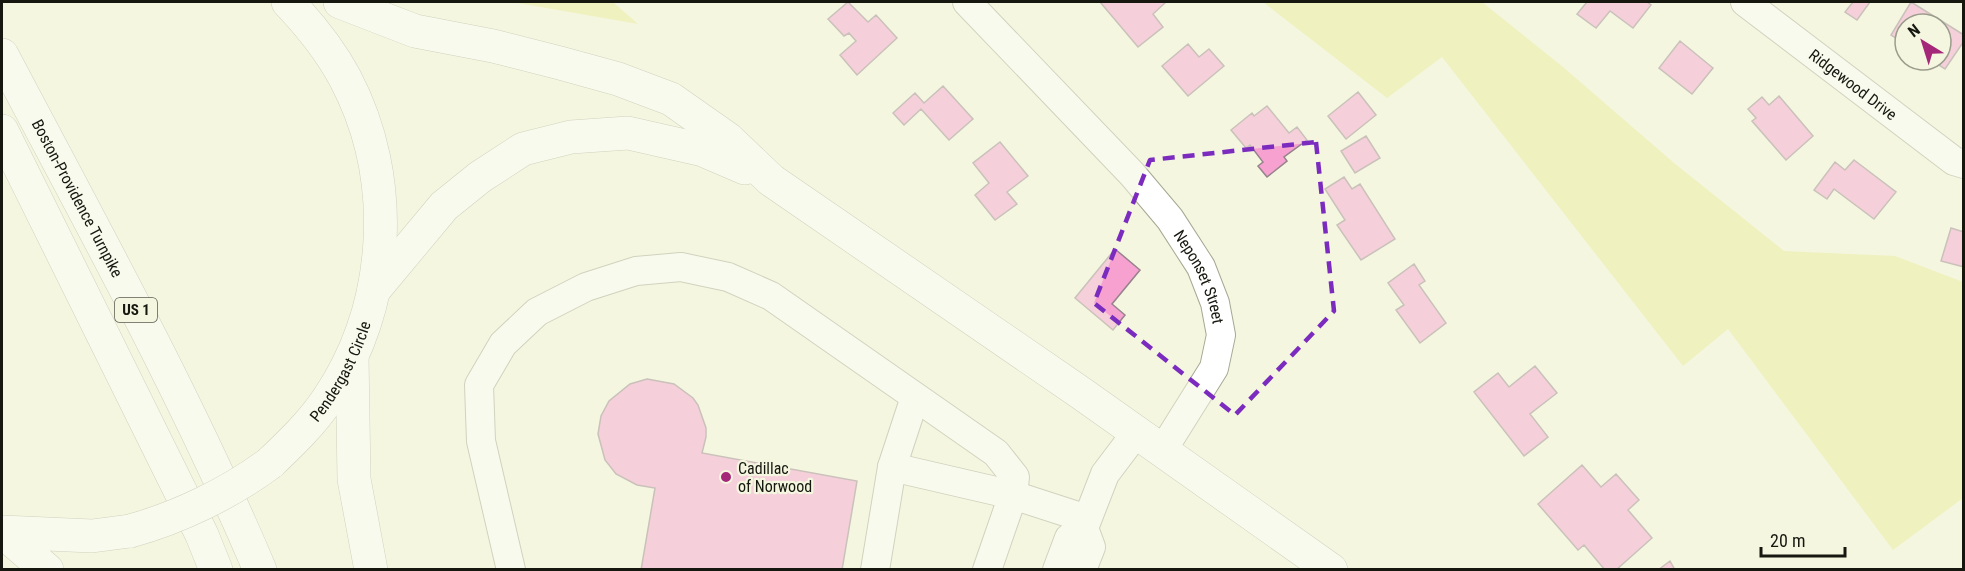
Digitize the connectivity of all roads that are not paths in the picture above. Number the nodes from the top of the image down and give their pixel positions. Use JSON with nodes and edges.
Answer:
{"nodes":[{"id":1,"x":288,"y":2,"type":"edge"},
{"id":2,"x":340,"y":2,"type":"edge"},
{"id":3,"x":967,"y":2,"type":"edge"},
{"id":4,"x":1745,"y":2,"type":"edge"},
{"id":5,"x":2,"y":55,"type":"edge"},
{"id":6,"x":2,"y":131,"type":"edge"},
{"id":7,"x":1964,"y":164,"type":"edge"},
{"id":8,"x":771,"y":180,"type":"junction"},
{"id":9,"x":374,"y":290,"type":"junction"},
{"id":10,"x":352,"y":356,"type":"junction"},
{"id":11,"x":915,"y":397,"type":"junction"},
{"id":12,"x":1136,"y":433,"type":"junction"},
{"id":13,"x":1162,"y":452,"type":"junction"},
{"id":14,"x":892,"y":467,"type":"junction"},
{"id":15,"x":1013,"y":495,"type":"junction"},
{"id":16,"x":1086,"y":523,"type":"junction"},
{"id":17,"x":3,"y":532,"type":"edge"},
{"id":18,"x":47,"y":570,"type":"edge"},
{"id":19,"x":216,"y":570,"type":"edge"},
{"id":20,"x":260,"y":570,"type":"edge"},
{"id":21,"x":371,"y":570,"type":"edge"},
{"id":22,"x":511,"y":570,"type":"edge"},
{"id":23,"x":875,"y":570,"type":"edge"},
{"id":24,"x":987,"y":570,"type":"edge"},
{"id":25,"x":1057,"y":570,"type":"edge"},
{"id":26,"x":1082,"y":570,"type":"edge"},
{"id":27,"x":1331,"y":570,"type":"edge"}],
"edges":[{"from":1,"to":9,"type":"main road","name":"Pendergast Circle"},
{"from":2,"to":8,"type":"main road"},
{"from":3,"to":13,"type":"street","name":"Neponset Street"},
{"from":4,"to":7,"type":"street","name":"Ridgewood Drive"},
{"from":5,"to":20,"type":"main road","name":"Boston-Providence Turnpike","number":"US 1"},
{"from":6,"to":19,"type":"main road","number":"US 1"},
{"from":8,"to":9,"type":"main road"},
{"from":8,"to":12,"type":"main road"},
{"from":9,"to":10,"type":"main road","name":"Pendergast Circle"},
{"from":10,"to":17,"type":"main road","name":"Pendergast Circle","bridge":true},
{"from":10,"to":21,"type":"main road"},
{"from":11,"to":14,"type":"street"},
{"from":11,"to":15,"type":"street"},
{"from":11,"to":22,"type":"street"},
{"from":12,"to":13,"type":"main road"},
{"from":12,"to":16,"type":"street"},
{"from":13,"to":27,"type":"main road"},
{"from":14,"to":15,"type":"street"},
{"from":14,"to":23,"type":"street"},
{"from":15,"to":16,"type":"street"},
{"from":15,"to":24,"type":"street"},
{"from":16,"to":25,"type":"street"},
{"from":16,"to":26,"type":"street"},
{"from":17,"to":18,"type":"main road"}]}
